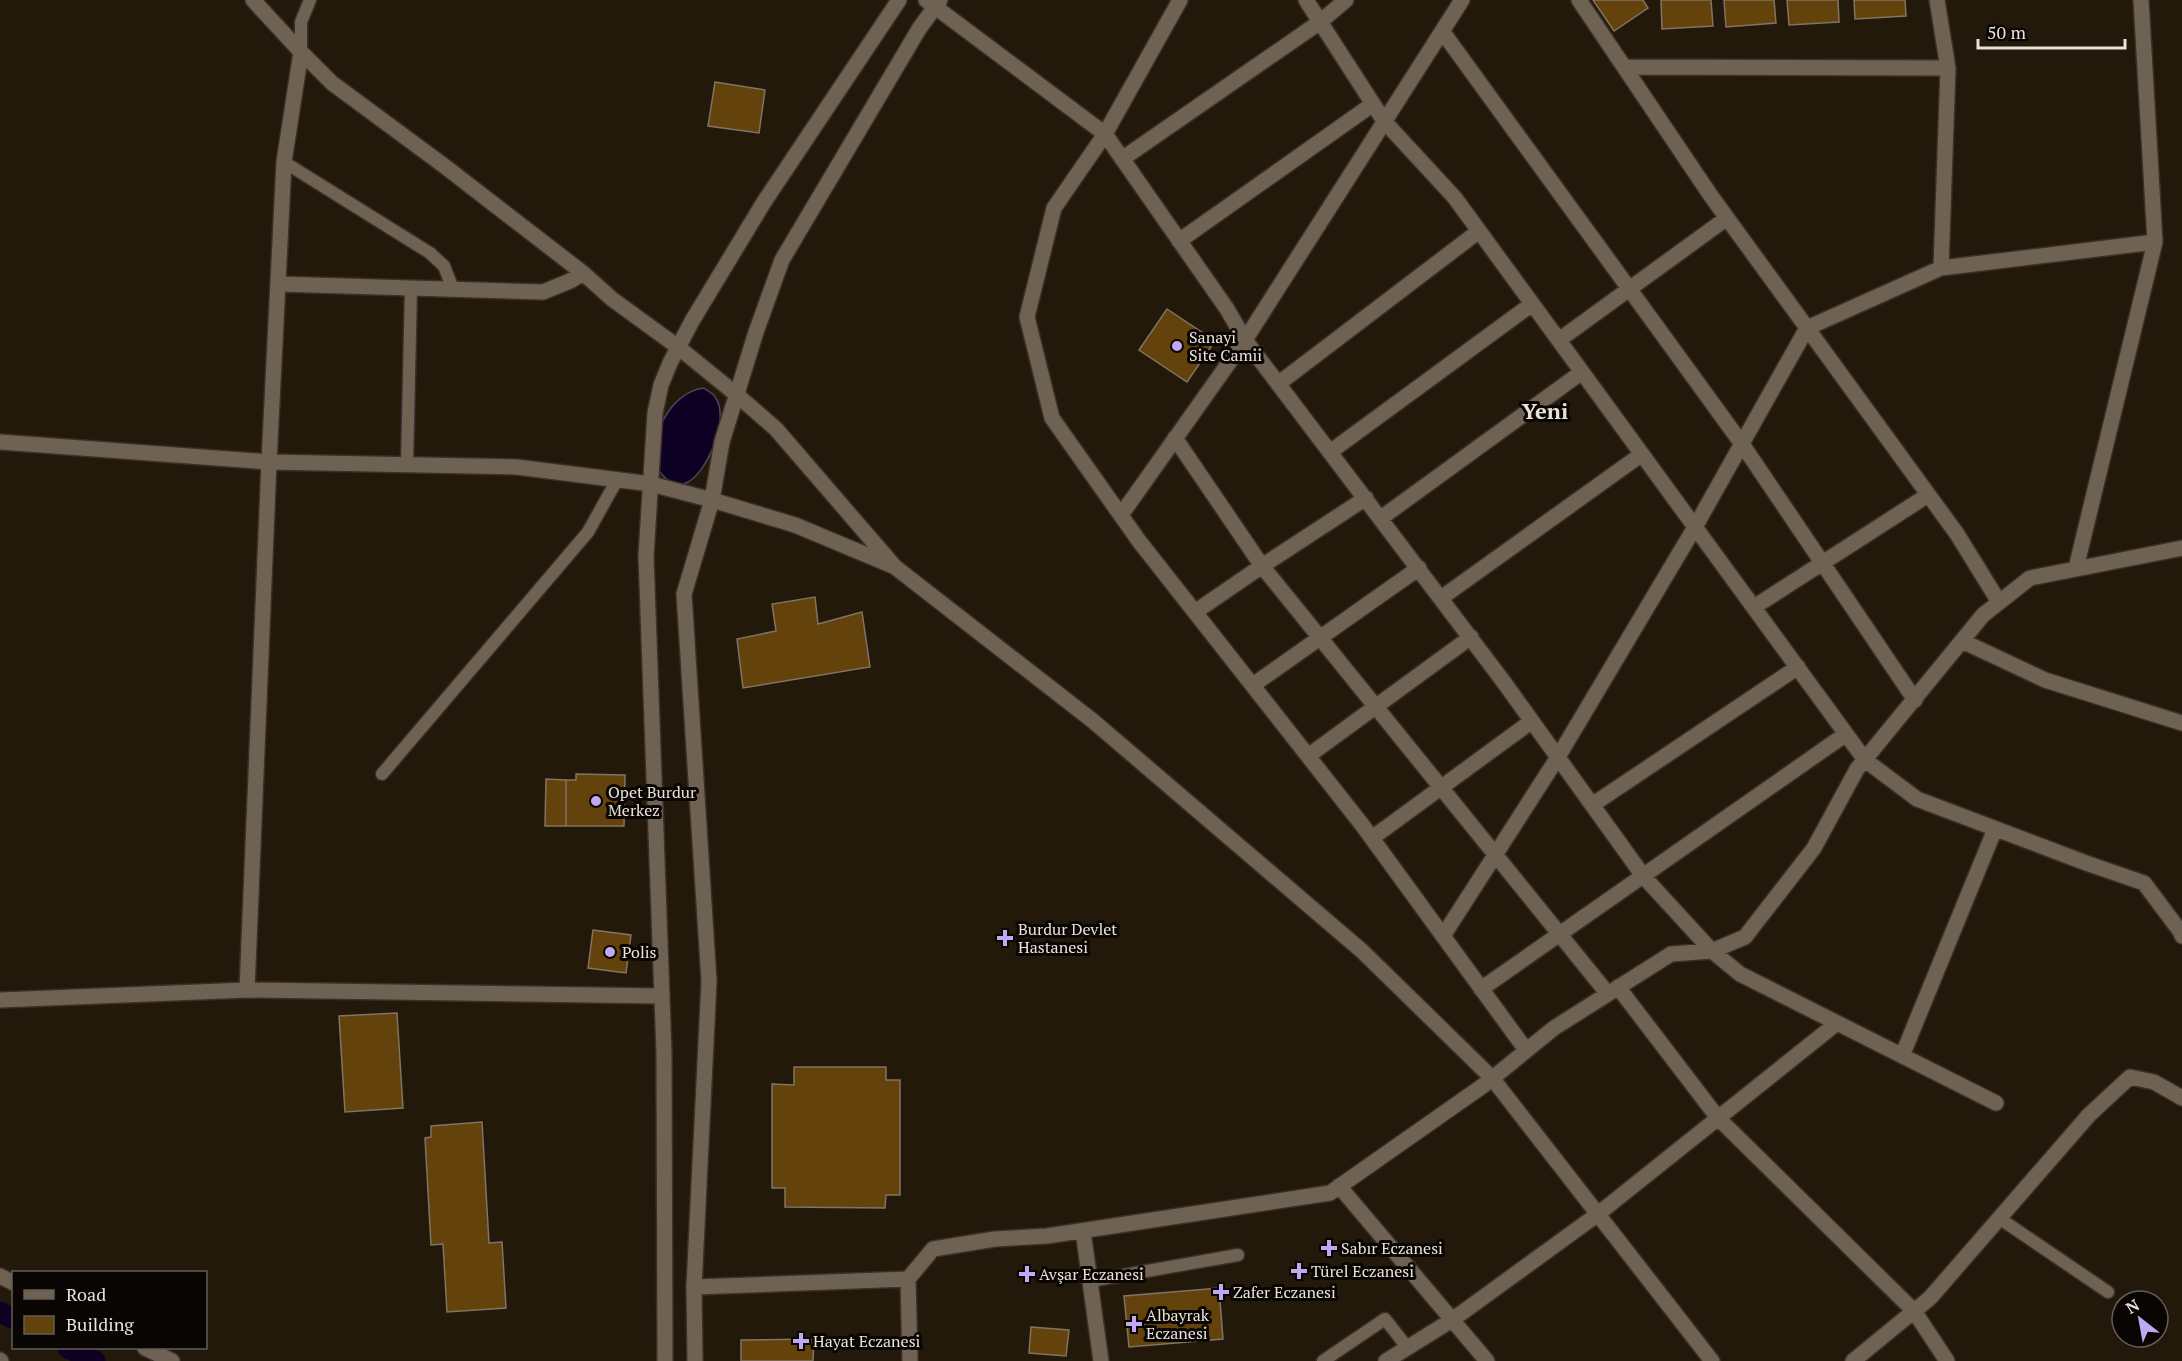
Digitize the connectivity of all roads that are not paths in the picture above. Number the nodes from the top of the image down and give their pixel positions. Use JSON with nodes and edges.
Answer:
{"nodes":[{"id":1,"x":254,"y":0,"type":"edge"},
{"id":2,"x":310,"y":0,"type":"edge"},
{"id":3,"x":899,"y":0,"type":"edge"},
{"id":4,"x":1180,"y":0,"type":"edge"},
{"id":5,"x":1306,"y":0,"type":"edge"},
{"id":6,"x":1346,"y":0,"type":"edge"},
{"id":7,"x":1462,"y":0,"type":"edge"},
{"id":8,"x":1579,"y":0,"type":"edge"},
{"id":9,"x":1937,"y":0,"type":"edge"},
{"id":10,"x":2141,"y":0,"type":"edge"},
{"id":11,"x":934,"y":2,"type":"edge"},
{"id":12,"x":1320,"y":22,"type":"junction"},
{"id":13,"x":1442,"y":31,"type":"junction"},
{"id":14,"x":300,"y":52,"type":"junction"},
{"id":15,"x":1624,"y":67,"type":"junction"},
{"id":16,"x":1948,"y":68,"type":"junction"},
{"id":17,"x":1373,"y":104,"type":"junction"},
{"id":18,"x":1384,"y":121,"type":"junction"},
{"id":19,"x":1105,"y":134,"type":"junction"},
{"id":20,"x":1122,"y":159,"type":"junction"},
{"id":21,"x":284,"y":162,"type":"junction"},
{"id":22,"x":1727,"y":218,"type":"junction"},
{"id":23,"x":1479,"y":231,"type":"junction"},
{"id":24,"x":1179,"y":241,"type":"junction"},
{"id":25,"x":2155,"y":242,"type":"junction"},
{"id":26,"x":1941,"y":268,"type":"junction"},
{"id":27,"x":583,"y":273,"type":"junction"},
{"id":28,"x":278,"y":284,"type":"junction"},
{"id":29,"x":411,"y":288,"type":"junction"},
{"id":30,"x":453,"y":289,"type":"junction"},
{"id":31,"x":1629,"y":290,"type":"junction"},
{"id":32,"x":1532,"y":304,"type":"junction"},
{"id":33,"x":1807,"y":328,"type":"junction"},
{"id":34,"x":1245,"y":340,"type":"junction"},
{"id":35,"x":1559,"y":340,"type":"junction"},
{"id":36,"x":678,"y":347,"type":"junction"},
{"id":37,"x":1582,"y":372,"type":"junction"},
{"id":38,"x":1278,"y":384,"type":"junction"},
{"id":39,"x":737,"y":395,"type":"junction"},
{"id":40,"x":1175,"y":438,"type":"junction"},
{"id":41,"x":0,"y":442,"type":"edge"},
{"id":42,"x":1742,"y":444,"type":"junction"},
{"id":43,"x":1330,"y":452,"type":"junction"},
{"id":44,"x":1642,"y":454,"type":"junction"},
{"id":45,"x":269,"y":462,"type":"junction"},
{"id":46,"x":406,"y":465,"type":"junction"},
{"id":47,"x":617,"y":480,"type":"junction"},
{"id":48,"x":651,"y":484,"type":"junction"},
{"id":49,"x":1928,"y":495,"type":"junction"},
{"id":50,"x":1366,"y":498,"type":"junction"},
{"id":51,"x":712,"y":500,"type":"junction"},
{"id":52,"x":1121,"y":515,"type":"junction"},
{"id":53,"x":1381,"y":518,"type":"junction"},
{"id":54,"x":1695,"y":527,"type":"junction"},
{"id":55,"x":2182,"y":548,"type":"edge"},
{"id":56,"x":1821,"y":562,"type":"junction"},
{"id":57,"x":1262,"y":566,"type":"junction"},
{"id":58,"x":895,"y":567,"type":"junction"},
{"id":59,"x":1419,"y":568,"type":"junction"},
{"id":60,"x":2076,"y":568,"type":"junction"},
{"id":61,"x":1441,"y":598,"type":"junction"},
{"id":62,"x":1999,"y":602,"type":"junction"},
{"id":63,"x":1754,"y":607,"type":"junction"},
{"id":64,"x":1195,"y":612,"type":"junction"},
{"id":65,"x":1471,"y":637,"type":"junction"},
{"id":66,"x":1321,"y":638,"type":"junction"},
{"id":67,"x":1962,"y":641,"type":"junction"},
{"id":68,"x":1798,"y":668,"type":"junction"},
{"id":69,"x":1252,"y":686,"type":"junction"},
{"id":70,"x":1915,"y":700,"type":"junction"},
{"id":71,"x":1377,"y":706,"type":"junction"},
{"id":72,"x":1532,"y":721,"type":"junction"},
{"id":73,"x":2182,"y":723,"type":"edge"},
{"id":74,"x":1846,"y":734,"type":"junction"},
{"id":75,"x":1308,"y":756,"type":"junction"},
{"id":76,"x":1558,"y":758,"type":"junction"},
{"id":77,"x":1865,"y":760,"type":"junction"},
{"id":78,"x":382,"y":774,"type":"dead end"},
{"id":79,"x":1442,"y":786,"type":"junction"},
{"id":80,"x":1592,"y":804,"type":"junction"},
{"id":81,"x":1995,"y":829,"type":"junction"},
{"id":82,"x":1372,"y":838,"type":"junction"},
{"id":83,"x":1496,"y":853,"type":"junction"},
{"id":84,"x":1644,"y":877,"type":"junction"},
{"id":85,"x":1561,"y":934,"type":"junction"},
{"id":86,"x":1443,"y":936,"type":"junction"},
{"id":87,"x":2182,"y":936,"type":"edge"},
{"id":88,"x":1712,"y":951,"type":"junction"},
{"id":89,"x":1481,"y":988,"type":"junction"},
{"id":90,"x":247,"y":990,"type":"junction"},
{"id":91,"x":1613,"y":991,"type":"junction"},
{"id":92,"x":662,"y":996,"type":"junction"},
{"id":93,"x":0,"y":1000,"type":"edge"},
{"id":94,"x":1838,"y":1023,"type":"junction"},
{"id":95,"x":1526,"y":1050,"type":"junction"},
{"id":96,"x":1902,"y":1056,"type":"junction"},
{"id":97,"x":1492,"y":1078,"type":"junction"},
{"id":98,"x":2182,"y":1098,"type":"edge"},
{"id":99,"x":1996,"y":1103,"type":"dead end"},
{"id":100,"x":1718,"y":1118,"type":"junction"},
{"id":101,"x":1339,"y":1186,"type":"junction"},
{"id":102,"x":1598,"y":1214,"type":"junction"},
{"id":103,"x":2000,"y":1218,"type":"junction"},
{"id":104,"x":1083,"y":1231,"type":"junction"},
{"id":105,"x":1238,"y":1255,"type":"dead end"},
{"id":106,"x":908,"y":1279,"type":"junction"},
{"id":107,"x":1090,"y":1281,"type":"junction"},
{"id":108,"x":694,"y":1287,"type":"junction"},
{"id":109,"x":2108,"y":1292,"type":"dead end"},
{"id":110,"x":1914,"y":1311,"type":"junction"},
{"id":111,"x":1452,"y":1320,"type":"junction"},
{"id":112,"x":1407,"y":1347,"type":"junction"},
{"id":113,"x":149,"y":1349,"type":"edge"},
{"id":114,"x":172,"y":1361,"type":"edge"},
{"id":115,"x":665,"y":1361,"type":"edge"},
{"id":116,"x":695,"y":1361,"type":"edge"},
{"id":117,"x":910,"y":1361,"type":"edge"},
{"id":118,"x":1101,"y":1361,"type":"edge"},
{"id":119,"x":1323,"y":1361,"type":"edge"},
{"id":120,"x":1386,"y":1361,"type":"edge"},
{"id":121,"x":1487,"y":1361,"type":"edge"},
{"id":122,"x":1712,"y":1361,"type":"edge"},
{"id":123,"x":1853,"y":1361,"type":"edge"},
{"id":124,"x":1947,"y":1361,"type":"edge"}],
"edges":[{"from":1,"to":14,"type":"street"},
{"from":2,"to":14,"type":"lane"},
{"from":3,"to":36,"type":"street"},
{"from":4,"to":19,"type":"street"},
{"from":5,"to":12,"type":"street"},
{"from":6,"to":12,"type":"street"},
{"from":7,"to":13,"type":"street"},
{"from":8,"to":15,"type":"street"},
{"from":9,"to":16,"type":"street"},
{"from":10,"to":25,"type":"street"},
{"from":11,"to":19,"type":"street"},
{"from":11,"to":39,"type":"street"},
{"from":12,"to":17,"type":"street"},
{"from":12,"to":20,"type":"street"},
{"from":13,"to":18,"type":"street"},
{"from":13,"to":31,"type":"street"},
{"from":14,"to":21,"type":"street"},
{"from":14,"to":27,"type":"street"},
{"from":15,"to":16,"type":"street"},
{"from":15,"to":22,"type":"street"},
{"from":16,"to":26,"type":"street"},
{"from":17,"to":18,"type":"street"},
{"from":17,"to":24,"type":"street"},
{"from":18,"to":23,"type":"street"},
{"from":18,"to":34,"type":"street"},
{"from":19,"to":20,"type":"street"},
{"from":19,"to":52,"type":"street"},
{"from":20,"to":24,"type":"street"},
{"from":21,"to":28,"type":"street"},
{"from":21,"to":30,"type":"lane"},
{"from":22,"to":31,"type":"street"},
{"from":22,"to":33,"type":"street"},
{"from":23,"to":32,"type":"street"},
{"from":23,"to":38,"type":"street"},
{"from":24,"to":34,"type":"street"},
{"from":25,"to":26,"type":"street"},
{"from":25,"to":60,"type":"street"},
{"from":26,"to":33,"type":"street"},
{"from":27,"to":30,"type":"street"},
{"from":27,"to":36,"type":"street"},
{"from":28,"to":29,"type":"street"},
{"from":28,"to":45,"type":"street"},
{"from":29,"to":30,"type":"street"},
{"from":29,"to":46,"type":"lane"},
{"from":31,"to":35,"type":"street"},
{"from":31,"to":42,"type":"street"},
{"from":32,"to":35,"type":"street"},
{"from":32,"to":43,"type":"street"},
{"from":33,"to":42,"type":"street"},
{"from":33,"to":49,"type":"street"},
{"from":34,"to":38,"type":"street"},
{"from":34,"to":40,"type":"street"},
{"from":35,"to":37,"type":"street"},
{"from":36,"to":39,"type":"street"},
{"from":36,"to":48,"type":"street"},
{"from":37,"to":44,"type":"street"},
{"from":37,"to":53,"type":"street"},
{"from":38,"to":43,"type":"street"},
{"from":39,"to":51,"type":"street"},
{"from":39,"to":58,"type":"street"},
{"from":40,"to":52,"type":"street"},
{"from":40,"to":57,"type":"street"},
{"from":41,"to":45,"type":"street"},
{"from":42,"to":54,"type":"street"},
{"from":42,"to":56,"type":"street"},
{"from":43,"to":50,"type":"street"},
{"from":44,"to":54,"type":"street"},
{"from":44,"to":61,"type":"street"},
{"from":45,"to":46,"type":"street"},
{"from":45,"to":90,"type":"street"},
{"from":46,"to":47,"type":"street"},
{"from":47,"to":48,"type":"street"},
{"from":47,"to":78,"type":"lane"},
{"from":48,"to":51,"type":"street"},
{"from":48,"to":92,"type":"street"},
{"from":49,"to":56,"type":"street"},
{"from":49,"to":62,"type":"street"},
{"from":50,"to":53,"type":"street"},
{"from":50,"to":57,"type":"street"},
{"from":51,"to":58,"type":"street"},
{"from":51,"to":108,"type":"street"},
{"from":52,"to":64,"type":"street"},
{"from":53,"to":59,"type":"street"},
{"from":54,"to":63,"type":"street"},
{"from":54,"to":76,"type":"street"},
{"from":55,"to":60,"type":"street"},
{"from":56,"to":63,"type":"street"},
{"from":56,"to":70,"type":"street"},
{"from":57,"to":64,"type":"street"},
{"from":57,"to":66,"type":"street"},
{"from":58,"to":97,"type":"street"},
{"from":59,"to":61,"type":"street"},
{"from":59,"to":66,"type":"street"},
{"from":60,"to":62,"type":"street"},
{"from":61,"to":65,"type":"street"},
{"from":62,"to":67,"type":"street"},
{"from":63,"to":68,"type":"street"},
{"from":64,"to":69,"type":"street"},
{"from":65,"to":71,"type":"street"},
{"from":65,"to":72,"type":"street"},
{"from":66,"to":69,"type":"street"},
{"from":66,"to":71,"type":"street"},
{"from":67,"to":70,"type":"street"},
{"from":67,"to":73,"type":"street"},
{"from":68,"to":74,"type":"street"},
{"from":68,"to":80,"type":"street"},
{"from":69,"to":75,"type":"street"},
{"from":70,"to":77,"type":"street"},
{"from":71,"to":75,"type":"street"},
{"from":71,"to":79,"type":"street"},
{"from":72,"to":76,"type":"street"},
{"from":72,"to":79,"type":"street"},
{"from":74,"to":77,"type":"street"},
{"from":74,"to":84,"type":"street"},
{"from":75,"to":82,"type":"street"},
{"from":76,"to":80,"type":"street"},
{"from":76,"to":83,"type":"street"},
{"from":77,"to":81,"type":"street"},
{"from":77,"to":88,"type":"street"},
{"from":79,"to":82,"type":"street"},
{"from":79,"to":83,"type":"street"},
{"from":80,"to":84,"type":"street"},
{"from":81,"to":87,"type":"street"},
{"from":81,"to":96,"type":"street"},
{"from":82,"to":86,"type":"street"},
{"from":83,"to":85,"type":"street"},
{"from":83,"to":86,"type":"street"},
{"from":84,"to":85,"type":"street"},
{"from":84,"to":88,"type":"street"},
{"from":85,"to":89,"type":"street"},
{"from":85,"to":91,"type":"street"},
{"from":86,"to":89,"type":"street"},
{"from":88,"to":91,"type":"street"},
{"from":88,"to":94,"type":"street"},
{"from":89,"to":95,"type":"street"},
{"from":90,"to":92,"type":"street"},
{"from":90,"to":93,"type":"street"},
{"from":91,"to":95,"type":"street"},
{"from":91,"to":100,"type":"street"},
{"from":92,"to":115,"type":"street"},
{"from":94,"to":96,"type":"street"},
{"from":94,"to":100,"type":"street"},
{"from":95,"to":97,"type":"street"},
{"from":96,"to":99,"type":"street"},
{"from":97,"to":101,"type":"street"},
{"from":97,"to":102,"type":"street"},
{"from":98,"to":103,"type":"street"},
{"from":100,"to":102,"type":"street"},
{"from":100,"to":110,"type":"street"},
{"from":101,"to":104,"type":"street"},
{"from":101,"to":111,"type":"street"},
{"from":102,"to":111,"type":"street"},
{"from":102,"to":122,"type":"street"},
{"from":103,"to":109,"type":"lane"},
{"from":103,"to":110,"type":"street"},
{"from":104,"to":106,"type":"street"},
{"from":104,"to":107,"type":"street"},
{"from":105,"to":107,"type":"lane"},
{"from":106,"to":108,"type":"street"},
{"from":106,"to":117,"type":"street"},
{"from":107,"to":118,"type":"street"},
{"from":108,"to":116,"type":"street"},
{"from":110,"to":123,"type":"street"},
{"from":110,"to":124,"type":"street"},
{"from":111,"to":112,"type":"street"},
{"from":111,"to":121,"type":"street"},
{"from":112,"to":119,"type":"lane"},
{"from":112,"to":120,"type":"street"},
{"from":113,"to":114,"type":"street"}]}
